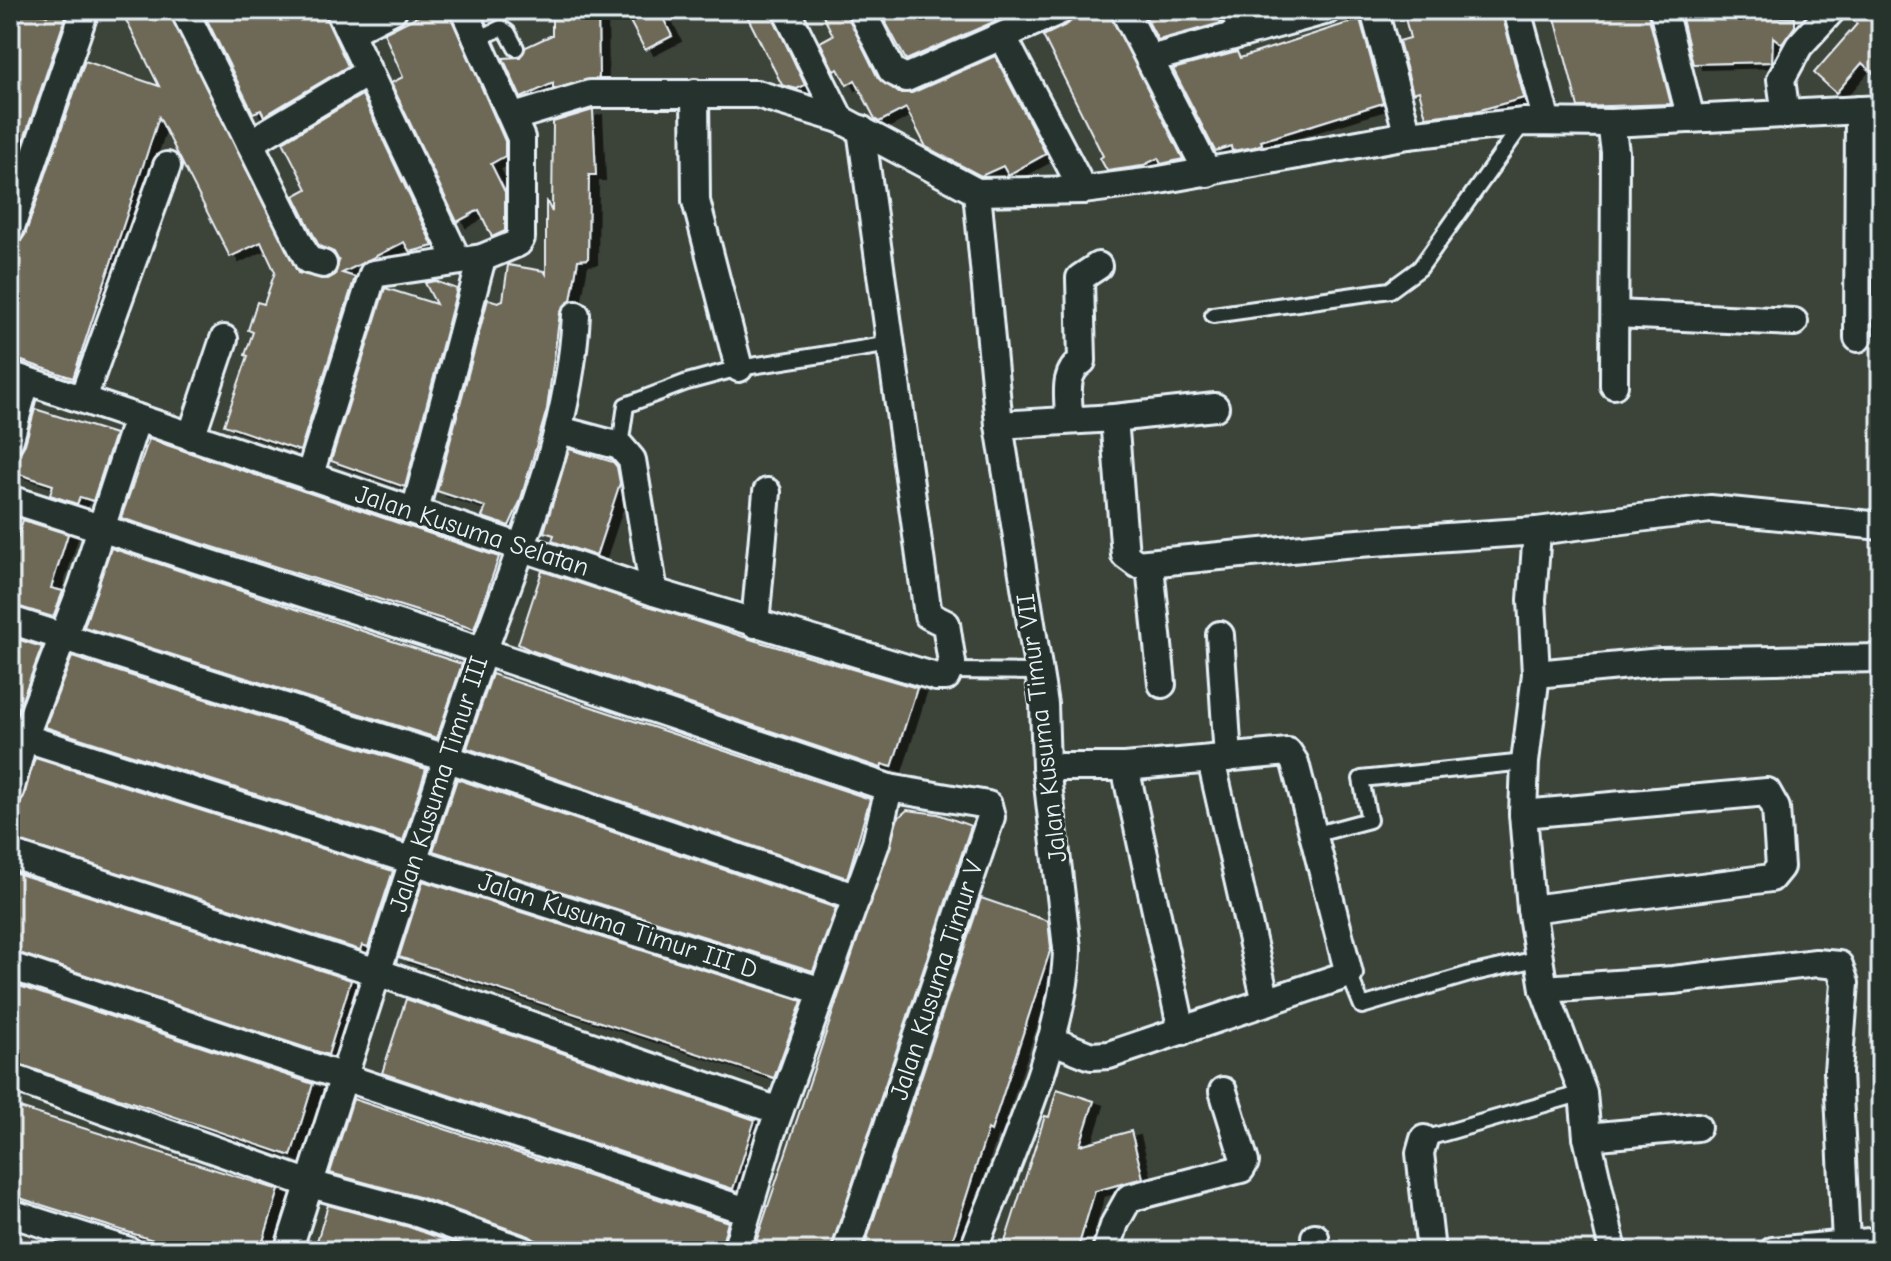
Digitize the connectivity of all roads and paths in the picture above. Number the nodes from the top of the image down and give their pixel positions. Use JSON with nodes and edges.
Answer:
{"nodes":[{"id":1,"x":85,"y":10,"type":"edge"},
{"id":2,"x":184,"y":10,"type":"edge"},
{"id":3,"x":393,"y":10,"type":"edge"},
{"id":4,"x":464,"y":10,"type":"edge"},
{"id":5,"x":786,"y":10,"type":"edge"},
{"id":6,"x":861,"y":10,"type":"edge"},
{"id":7,"x":1061,"y":10,"type":"edge"},
{"id":8,"x":1124,"y":10,"type":"edge"},
{"id":9,"x":1328,"y":10,"type":"edge"},
{"id":10,"x":1374,"y":10,"type":"edge"},
{"id":11,"x":1517,"y":10,"type":"edge"},
{"id":12,"x":1663,"y":10,"type":"edge"},
{"id":13,"x":1832,"y":10,"type":"edge"},
{"id":14,"x":344,"y":21,"type":"edge"},
{"id":15,"x":1238,"y":22,"type":"edge"},
{"id":16,"x":1003,"y":37,"type":"junction"},
{"id":17,"x":478,"y":39,"type":"junction"},
{"id":18,"x":516,"y":48,"type":"dead end"},
{"id":19,"x":1150,"y":59,"type":"junction"},
{"id":20,"x":367,"y":73,"type":"junction"},
{"id":21,"x":695,"y":93,"type":"junction"},
{"id":22,"x":1870,"y":109,"type":"edge"},
{"id":23,"x":1786,"y":115,"type":"junction"},
{"id":24,"x":514,"y":117,"type":"junction"},
{"id":25,"x":1691,"y":119,"type":"junction"},
{"id":26,"x":1535,"y":122,"type":"junction"},
{"id":27,"x":1611,"y":123,"type":"junction"},
{"id":28,"x":851,"y":124,"type":"junction"},
{"id":29,"x":1408,"y":135,"type":"junction"},
{"id":30,"x":250,"y":143,"type":"junction"},
{"id":31,"x":167,"y":166,"type":"dead end"},
{"id":32,"x":1208,"y":173,"type":"junction"},
{"id":33,"x":1083,"y":190,"type":"junction"},
{"id":34,"x":977,"y":192,"type":"junction"},
{"id":35,"x":10,"y":230,"type":"edge"},
{"id":36,"x":470,"y":259,"type":"junction"},
{"id":37,"x":323,"y":264,"type":"dead end"},
{"id":38,"x":1098,"y":266,"type":"dead end"},
{"id":39,"x":1615,"y":314,"type":"junction"},
{"id":40,"x":576,"y":315,"type":"dead end"},
{"id":41,"x":1213,"y":315,"type":"dead end"},
{"id":42,"x":1794,"y":322,"type":"dead end"},
{"id":43,"x":1858,"y":338,"type":"dead end"},
{"id":44,"x":224,"y":339,"type":"dead end"},
{"id":45,"x":891,"y":344,"type":"junction"},
{"id":46,"x":739,"y":368,"type":"junction"},
{"id":47,"x":18,"y":378,"type":"edge"},
{"id":48,"x":1614,"y":385,"type":"dead end"},
{"id":49,"x":83,"y":398,"type":"junction"},
{"id":50,"x":1215,"y":407,"type":"dead end"},
{"id":51,"x":137,"y":418,"type":"junction"},
{"id":52,"x":1114,"y":418,"type":"junction"},
{"id":53,"x":1069,"y":419,"type":"junction"},
{"id":54,"x":999,"y":425,"type":"junction"},
{"id":55,"x":560,"y":430,"type":"junction"},
{"id":56,"x":191,"y":437,"type":"junction"},
{"id":57,"x":10,"y":439,"type":"edge"},
{"id":58,"x":620,"y":446,"type":"junction"},
{"id":59,"x":309,"y":477,"type":"junction"},
{"id":60,"x":767,"y":492,"type":"dead end"},
{"id":61,"x":10,"y":499,"type":"edge"},
{"id":62,"x":415,"y":511,"type":"junction"},
{"id":63,"x":1881,"y":526,"type":"edge"},
{"id":64,"x":101,"y":530,"type":"junction"},
{"id":65,"x":1537,"y":531,"type":"junction"},
{"id":66,"x":523,"y":548,"type":"junction"},
{"id":67,"x":1150,"y":566,"type":"junction"},
{"id":68,"x":654,"y":592,"type":"junction"},
{"id":69,"x":10,"y":620,"type":"edge"},
{"id":70,"x":755,"y":624,"type":"junction"},
{"id":71,"x":1220,"y":635,"type":"dead end"},
{"id":72,"x":63,"y":636,"type":"junction"},
{"id":73,"x":482,"y":651,"type":"junction"},
{"id":74,"x":1881,"y":658,"type":"edge"},
{"id":75,"x":1038,"y":672,"type":"junction"},
{"id":76,"x":944,"y":674,"type":"junction"},
{"id":77,"x":1536,"y":674,"type":"junction"},
{"id":78,"x":1162,"y":684,"type":"dead end"},
{"id":79,"x":17,"y":735,"type":"edge"},
{"id":80,"x":446,"y":758,"type":"junction"},
{"id":81,"x":1220,"y":759,"type":"junction"},
{"id":82,"x":1525,"y":762,"type":"junction"},
{"id":83,"x":1046,"y":767,"type":"junction"},
{"id":84,"x":1125,"y":767,"type":"junction"},
{"id":85,"x":889,"y":788,"type":"junction"},
{"id":86,"x":10,"y":791,"type":"edge"},
{"id":87,"x":1523,"y":814,"type":"junction"},
{"id":88,"x":1313,"y":835,"type":"junction"},
{"id":89,"x":10,"y":854,"type":"edge"},
{"id":90,"x":413,"y":860,"type":"junction"},
{"id":91,"x":857,"y":898,"type":"junction"},
{"id":92,"x":1531,"y":909,"type":"junction"},
{"id":93,"x":1541,"y":958,"type":"junction"},
{"id":94,"x":10,"y":966,"type":"edge"},
{"id":95,"x":377,"y":972,"type":"junction"},
{"id":96,"x":1349,"y":974,"type":"junction"},
{"id":97,"x":1544,"y":989,"type":"junction"},
{"id":98,"x":822,"y":991,"type":"junction"},
{"id":99,"x":1266,"y":1002,"type":"junction"},
{"id":100,"x":1182,"y":1031,"type":"junction"},
{"id":101,"x":1051,"y":1040,"type":"junction"},
{"id":102,"x":10,"y":1077,"type":"edge"},
{"id":103,"x":345,"y":1079,"type":"junction"},
{"id":104,"x":1223,"y":1091,"type":"dead end"},
{"id":105,"x":1583,"y":1093,"type":"junction"},
{"id":106,"x":779,"y":1111,"type":"junction"},
{"id":107,"x":1697,"y":1127,"type":"dead end"},
{"id":108,"x":1587,"y":1137,"type":"junction"},
{"id":109,"x":1424,"y":1139,"type":"joint"},
{"id":110,"x":310,"y":1184,"type":"junction"},
{"id":111,"x":747,"y":1211,"type":"junction"},
{"id":112,"x":10,"y":1213,"type":"edge"},
{"id":113,"x":1881,"y":1241,"type":"edge"},
{"id":114,"x":1846,"y":1243,"type":"junction"},
{"id":115,"x":129,"y":1251,"type":"edge"},
{"id":116,"x":288,"y":1251,"type":"edge"},
{"id":117,"x":524,"y":1251,"type":"edge"},
{"id":118,"x":736,"y":1251,"type":"edge"},
{"id":119,"x":846,"y":1251,"type":"edge"},
{"id":120,"x":973,"y":1251,"type":"edge"},
{"id":121,"x":1106,"y":1251,"type":"edge"},
{"id":122,"x":1431,"y":1251,"type":"edge"},
{"id":123,"x":1613,"y":1251,"type":"edge"},
{"id":124,"x":1773,"y":1251,"type":"edge"}],
"edges":[{"from":1,"to":35,"type":"street"},
{"from":2,"to":30,"type":"street"},
{"from":3,"to":14,"type":"street"},
{"from":4,"to":17,"type":"street"},
{"from":5,"to":28,"type":"street"},
{"from":6,"to":16,"type":"street"},
{"from":7,"to":16,"type":"street"},
{"from":8,"to":19,"type":"street"},
{"from":9,"to":15,"type":"street"},
{"from":10,"to":29,"type":"street"},
{"from":11,"to":26,"type":"street"},
{"from":12,"to":25,"type":"street"},
{"from":13,"to":23,"type":"street"},
{"from":14,"to":20,"type":"street"},
{"from":15,"to":19,"type":"street"},
{"from":16,"to":33,"type":"street"},
{"from":17,"to":18,"type":"lane"},
{"from":17,"to":24,"type":"street"},
{"from":19,"to":32,"type":"street"},
{"from":20,"to":30,"type":"street"},
{"from":20,"to":36,"type":"street"},
{"from":21,"to":24,"type":"street"},
{"from":21,"to":28,"type":"street"},
{"from":21,"to":46,"type":"street"},
{"from":22,"to":23,"type":"street"},
{"from":22,"to":43,"type":"street"},
{"from":23,"to":25,"type":"street"},
{"from":24,"to":36,"type":"street"},
{"from":25,"to":27,"type":"street"},
{"from":26,"to":27,"type":"street"},
{"from":26,"to":29,"type":"street"},
{"from":26,"to":41,"type":"lane"},
{"from":27,"to":39,"type":"street"},
{"from":28,"to":34,"type":"street"},
{"from":28,"to":45,"type":"street"},
{"from":29,"to":32,"type":"street"},
{"from":30,"to":37,"type":"street"},
{"from":31,"to":49,"type":"street"},
{"from":32,"to":33,"type":"street"},
{"from":33,"to":34,"type":"street"},
{"from":34,"to":54,"type":"street","name":"Jalan Kusuma Timur VII"},
{"from":36,"to":59,"type":"street"},
{"from":36,"to":62,"type":"street"},
{"from":38,"to":53,"type":"street"},
{"from":39,"to":42,"type":"street"},
{"from":39,"to":48,"type":"street"},
{"from":40,"to":55,"type":"street","name":"Jalan Kusuma Timur III"},
{"from":44,"to":56,"type":"street"},
{"from":45,"to":46,"type":"lane"},
{"from":45,"to":76,"type":"street"},
{"from":46,"to":58,"type":"lane"},
{"from":47,"to":49,"type":"street","name":"Jalan Kusuma Selatan"},
{"from":47,"to":57,"type":"street"},
{"from":49,"to":51,"type":"street","name":"Jalan Kusuma Selatan"},
{"from":50,"to":52,"type":"street"},
{"from":51,"to":56,"type":"street","name":"Jalan Kusuma Selatan"},
{"from":51,"to":64,"type":"street"},
{"from":52,"to":53,"type":"street"},
{"from":52,"to":67,"type":"street"},
{"from":53,"to":54,"type":"street"},
{"from":54,"to":75,"type":"street","name":"Jalan Kusuma Timur VII"},
{"from":55,"to":58,"type":"street"},
{"from":55,"to":66,"type":"street","name":"Jalan Kusuma Timur III"},
{"from":56,"to":59,"type":"street","name":"Jalan Kusuma Selatan"},
{"from":58,"to":68,"type":"street"},
{"from":59,"to":62,"type":"street","name":"Jalan Kusuma Selatan"},
{"from":60,"to":70,"type":"street"},
{"from":61,"to":64,"type":"street"},
{"from":62,"to":66,"type":"street","name":"Jalan Kusuma Selatan"},
{"from":63,"to":65,"type":"street"},
{"from":64,"to":72,"type":"street"},
{"from":64,"to":73,"type":"street"},
{"from":65,"to":67,"type":"street"},
{"from":65,"to":77,"type":"street"},
{"from":66,"to":68,"type":"street","name":"Jalan Kusuma Selatan"},
{"from":66,"to":73,"type":"street","name":"Jalan Kusuma Timur III"},
{"from":67,"to":78,"type":"street"},
{"from":68,"to":70,"type":"street","name":"Jalan Kusuma Selatan"},
{"from":69,"to":72,"type":"street"},
{"from":70,"to":76,"type":"street","name":"Jalan Kusuma Selatan"},
{"from":71,"to":81,"type":"street"},
{"from":72,"to":79,"type":"street"},
{"from":72,"to":80,"type":"street"},
{"from":73,"to":80,"type":"street","name":"Jalan Kusuma Timur III"},
{"from":73,"to":85,"type":"street"},
{"from":74,"to":77,"type":"street"},
{"from":75,"to":76,"type":"lane"},
{"from":75,"to":83,"type":"street","name":"Jalan Kusuma Timur VII"},
{"from":77,"to":82,"type":"street"},
{"from":79,"to":86,"type":"street"},
{"from":79,"to":90,"type":"street","name":"Jalan Kusuma Timur III D"},
{"from":80,"to":90,"type":"street","name":"Jalan Kusuma Timur III"},
{"from":80,"to":91,"type":"street"},
{"from":81,"to":84,"type":"street"},
{"from":81,"to":88,"type":"street"},
{"from":81,"to":99,"type":"street"},
{"from":82,"to":87,"type":"street"},
{"from":82,"to":88,"type":"lane"},
{"from":83,"to":84,"type":"street"},
{"from":83,"to":101,"type":"street","name":"Jalan Kusuma Timur VII"},
{"from":84,"to":100,"type":"street"},
{"from":85,"to":91,"type":"street"},
{"from":85,"to":119,"type":"street","name":"Jalan Kusuma Timur V"},
{"from":87,"to":92,"type":"street"},
{"from":87,"to":92,"type":"street"},
{"from":88,"to":96,"type":"street"},
{"from":89,"to":95,"type":"street"},
{"from":90,"to":95,"type":"street","name":"Jalan Kusuma Timur III"},
{"from":90,"to":98,"type":"street","name":"Jalan Kusuma Timur III D"},
{"from":91,"to":98,"type":"street"},
{"from":92,"to":93,"type":"street"},
{"from":93,"to":96,"type":"lane"},
{"from":93,"to":97,"type":"street"},
{"from":94,"to":103,"type":"street"},
{"from":95,"to":103,"type":"street","name":"Jalan Kusuma Timur III"},
{"from":95,"to":106,"type":"street"},
{"from":96,"to":99,"type":"street"},
{"from":97,"to":105,"type":"street"},
{"from":97,"to":114,"type":"street"},
{"from":98,"to":106,"type":"street"},
{"from":99,"to":100,"type":"street"},
{"from":100,"to":101,"type":"street"},
{"from":101,"to":120,"type":"street","name":"Jalan Kusuma Timur VII"},
{"from":102,"to":110,"type":"street"},
{"from":103,"to":110,"type":"street","name":"Jalan Kusuma Timur III"},
{"from":103,"to":111,"type":"street"},
{"from":104,"to":121,"type":"street"},
{"from":105,"to":108,"type":"street"},
{"from":105,"to":109,"type":"lane"},
{"from":106,"to":111,"type":"street"},
{"from":107,"to":108,"type":"street"},
{"from":108,"to":123,"type":"street"},
{"from":109,"to":122,"type":"street"},
{"from":110,"to":116,"type":"street","name":"Jalan Kusuma Timur III"},
{"from":110,"to":117,"type":"street"},
{"from":111,"to":118,"type":"street"},
{"from":112,"to":115,"type":"street"},
{"from":113,"to":114,"type":"street"},
{"from":114,"to":124,"type":"street"}]}
